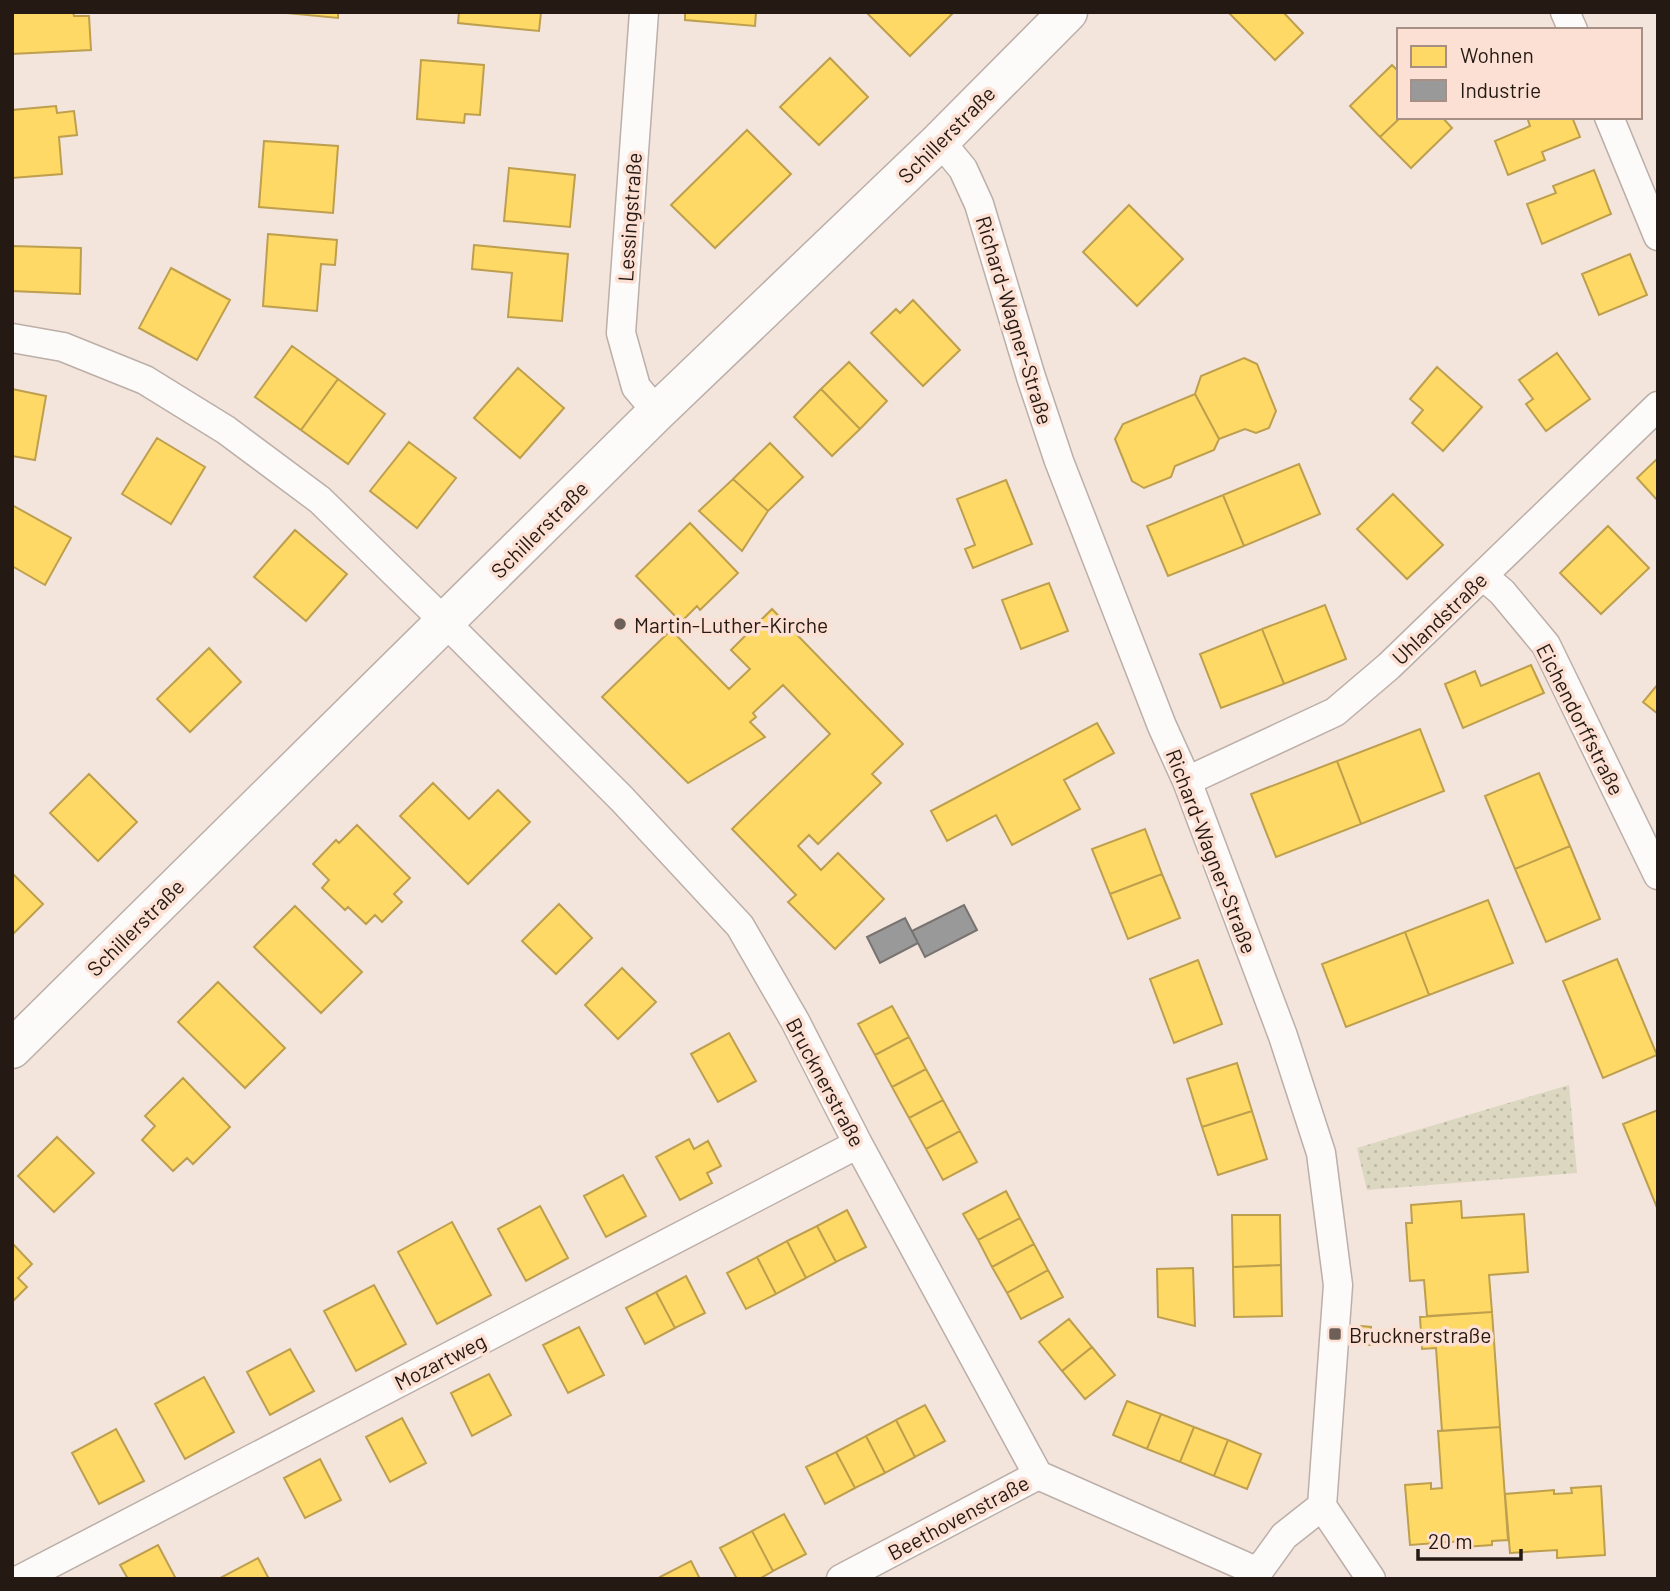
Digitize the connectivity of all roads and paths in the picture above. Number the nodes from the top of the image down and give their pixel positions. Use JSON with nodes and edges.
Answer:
{"nodes":[{"id":1,"x":644,"y":12,"type":"edge"},
{"id":2,"x":1068,"y":12,"type":"edge"},
{"id":3,"x":1565,"y":12,"type":"edge"},
{"id":4,"x":1572,"y":28,"type":"edge"},
{"id":5,"x":1610,"y":119,"type":"edge"},
{"id":6,"x":940,"y":141,"type":"junction"},
{"id":7,"x":1658,"y":236,"type":"edge"},
{"id":8,"x":12,"y":338,"type":"edge"},
{"id":9,"x":1658,"y":406,"type":"edge"},
{"id":10,"x":657,"y":412,"type":"junction"},
{"id":11,"x":1483,"y":576,"type":"junction"},
{"id":12,"x":445,"y":622,"type":"junction"},
{"id":13,"x":1186,"y":781,"type":"junction"},
{"id":14,"x":1658,"y":875,"type":"edge"},
{"id":15,"x":12,"y":1049,"type":"edge"},
{"id":16,"x":858,"y":1144,"type":"junction"},
{"id":17,"x":1038,"y":1475,"type":"junction"},
{"id":18,"x":1322,"y":1506,"type":"junction"},
{"id":19,"x":1260,"y":1576,"type":"edge"},
{"id":20,"x":21,"y":1579,"type":"edge"},
{"id":21,"x":841,"y":1579,"type":"edge"},
{"id":22,"x":1371,"y":1579,"type":"edge"}],
"edges":[{"from":1,"to":10,"type":"street","name":"Lessingstraße"},
{"from":2,"to":6,"type":"main road","name":"Schillerstraße"},
{"from":3,"to":4,"type":"street"},
{"from":5,"to":7,"type":"street"},
{"from":6,"to":10,"type":"main road","name":"Schillerstraße"},
{"from":6,"to":13,"type":"street","name":"Richard-Wagner-Straße"},
{"from":8,"to":12,"type":"street","name":"Brucknerstraße"},
{"from":9,"to":11,"type":"street","name":"Uhlandstraße"},
{"from":10,"to":12,"type":"main road","name":"Schillerstraße"},
{"from":11,"to":13,"type":"street","name":"Uhlandstraße"},
{"from":11,"to":14,"type":"street","name":"Eichendorffstraße"},
{"from":12,"to":15,"type":"main road","name":"Schillerstraße"},
{"from":12,"to":16,"type":"street","name":"Brucknerstraße"},
{"from":13,"to":18,"type":"street","name":"Richard-Wagner-Straße"},
{"from":16,"to":17,"type":"street","name":"Brucknerstraße"},
{"from":16,"to":20,"type":"street","name":"Mozartweg"},
{"from":17,"to":19,"type":"street"},
{"from":17,"to":21,"type":"street","name":"Beethovenstraße"},
{"from":18,"to":19,"type":"street"},
{"from":18,"to":22,"type":"street"}]}
